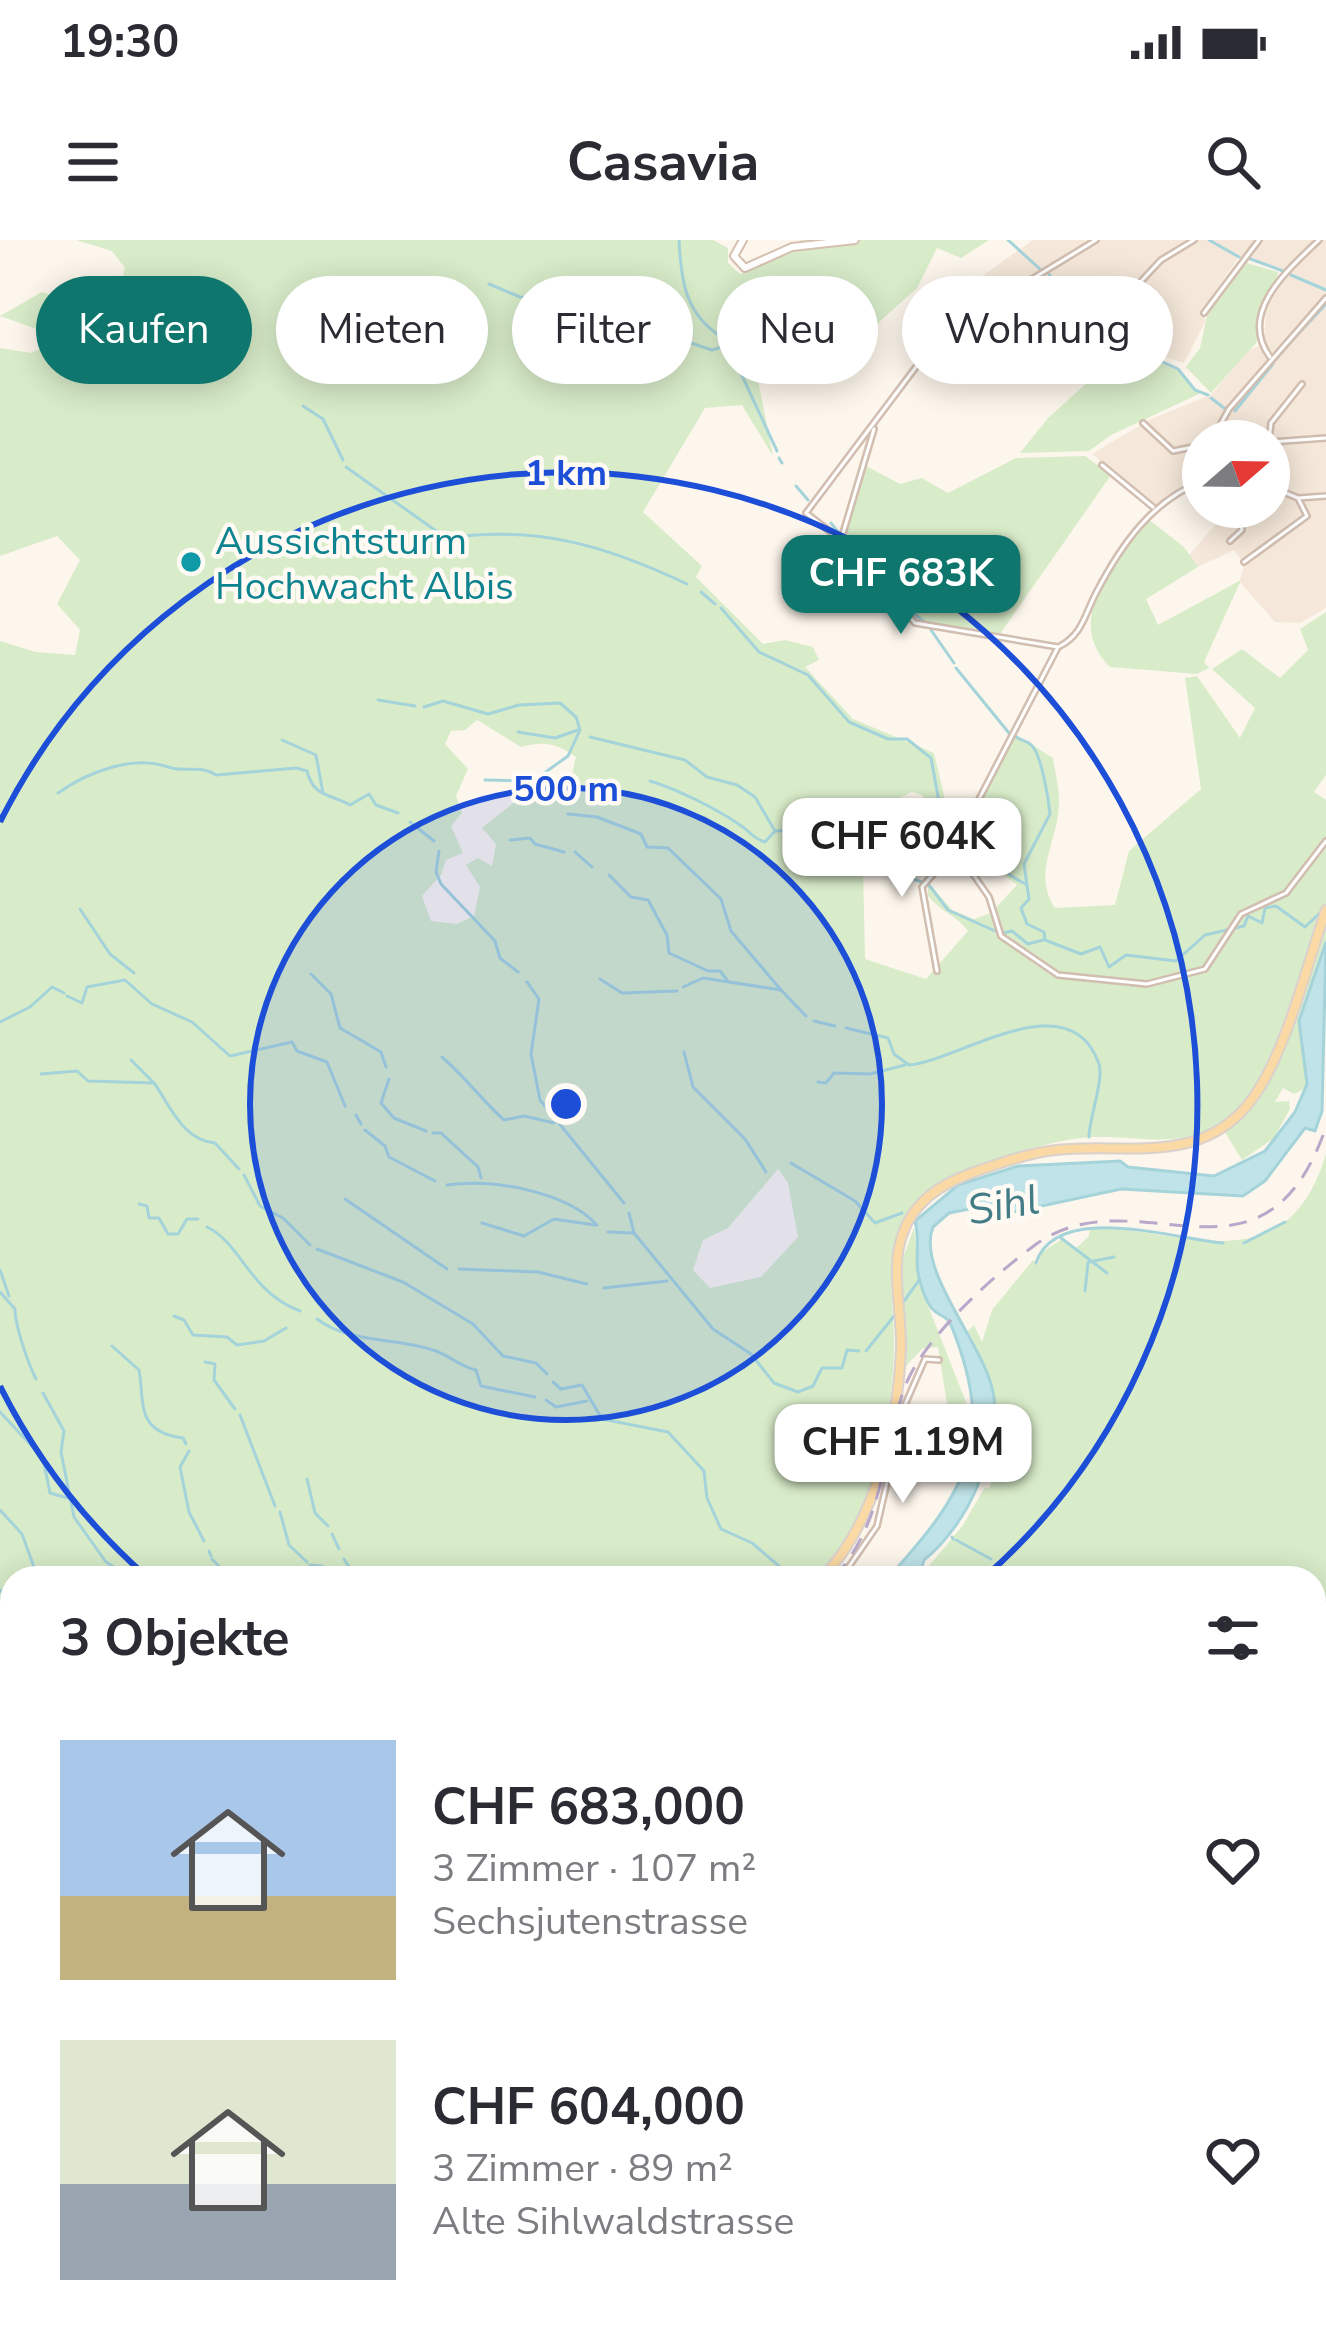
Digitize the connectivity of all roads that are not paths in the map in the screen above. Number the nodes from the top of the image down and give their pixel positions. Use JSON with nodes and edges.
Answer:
{"nodes":[{"id":1,"x":743,"y":240,"type":"edge"},
{"id":2,"x":855,"y":240,"type":"edge"},
{"id":3,"x":1096,"y":240,"type":"edge"},
{"id":4,"x":1194,"y":240,"type":"edge"},
{"id":5,"x":1259,"y":240,"type":"edge"},
{"id":6,"x":1318,"y":240,"type":"edge"},
{"id":7,"x":1038,"y":276,"type":"edge"},
{"id":8,"x":1146,"y":276,"type":"edge"},
{"id":9,"x":1326,"y":298,"type":"edge"},
{"id":10,"x":1204,"y":313,"type":"dead end"},
{"id":11,"x":1271,"y":358,"type":"junction"},
{"id":12,"x":904,"y":384,"type":"edge"},
{"id":13,"x":1302,"y":384,"type":"dead end"},
{"id":14,"x":1225,"y":420,"type":"edge"},
{"id":15,"x":1273,"y":420,"type":"edge"},
{"id":16,"x":877,"y":422,"type":"junction"},
{"id":17,"x":1142,"y":423,"type":"dead end"},
{"id":18,"x":1326,"y":438,"type":"edge"},
{"id":19,"x":1290,"y":441,"type":"edge"},
{"id":20,"x":1182,"y":450,"type":"edge"},
{"id":21,"x":1102,"y":465,"type":"dead end"},
{"id":22,"x":1182,"y":488,"type":"edge"},
{"id":23,"x":1290,"y":494,"type":"edge"},
{"id":24,"x":1326,"y":496,"type":"edge"},
{"id":25,"x":1298,"y":498,"type":"junction"},
{"id":26,"x":1154,"y":508,"type":"junction"},
{"id":27,"x":1241,"y":528,"type":"edge"},
{"id":28,"x":841,"y":540,"type":"junction"},
{"id":29,"x":1229,"y":541,"type":"dead end"},
{"id":30,"x":1244,"y":562,"type":"dead end"},
{"id":31,"x":1058,"y":647,"type":"junction"},
{"id":32,"x":1326,"y":841,"type":"edge"},
{"id":33,"x":954,"y":847,"type":"junction"},
{"id":34,"x":946,"y":860,"type":"junction"},
{"id":35,"x":961,"y":861,"type":"junction"},
{"id":36,"x":1326,"y":910,"type":"edge"},
{"id":37,"x":937,"y":971,"type":"dead end"},
{"id":38,"x":939,"y":1360,"type":"dead end"},
{"id":39,"x":832,"y":1566,"type":"edge"},
{"id":40,"x":849,"y":1566,"type":"edge"}],
"edges":[{"from":1,"to":2,"type":"main road"},
{"from":3,"to":7,"type":"street"},
{"from":4,"to":8,"type":"street"},
{"from":5,"to":10,"type":"street"},
{"from":6,"to":11,"type":"street"},
{"from":9,"to":11,"type":"street"},
{"from":11,"to":14,"type":"street"},
{"from":12,"to":16,"type":"street"},
{"from":13,"to":15,"type":"street"},
{"from":16,"to":28,"type":"street"},
{"from":16,"to":28,"type":"street"},
{"from":17,"to":20,"type":"street"},
{"from":18,"to":19,"type":"street"},
{"from":21,"to":26,"type":"street"},
{"from":22,"to":26,"type":"street"},
{"from":23,"to":25,"type":"street"},
{"from":24,"to":25,"type":"street"},
{"from":25,"to":30,"type":"street"},
{"from":26,"to":31,"type":"street"},
{"from":27,"to":29,"type":"street"},
{"from":28,"to":31,"type":"street"},
{"from":31,"to":33,"type":"street"},
{"from":32,"to":35,"type":"street"},
{"from":33,"to":34,"type":"street"},
{"from":33,"to":35,"type":"street"},
{"from":34,"to":35,"type":"street"},
{"from":34,"to":37,"type":"street"},
{"from":36,"to":39,"type":"main road"},
{"from":38,"to":40,"type":"street"}]}
